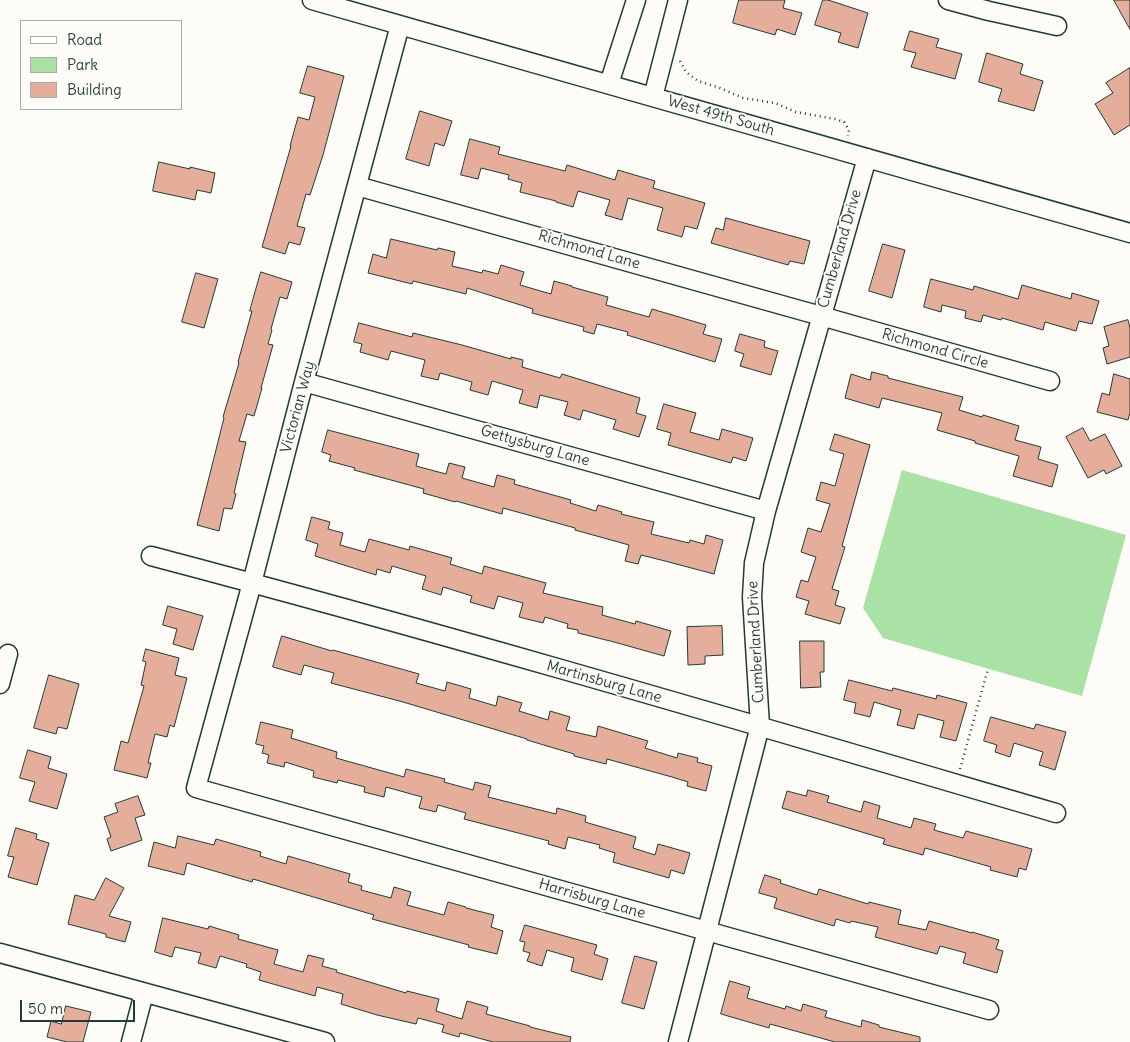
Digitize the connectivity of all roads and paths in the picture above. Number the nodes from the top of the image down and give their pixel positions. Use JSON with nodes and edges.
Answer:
{"nodes":[{"id":1,"x":312,"y":0,"type":"edge"},
{"id":2,"x":636,"y":0,"type":"edge"},
{"id":3,"x":678,"y":0,"type":"edge"},
{"id":4,"x":948,"y":0,"type":"edge"},
{"id":5,"x":400,"y":25,"type":"junction"},
{"id":6,"x":1057,"y":26,"type":"dead end"},
{"id":7,"x":679,"y":61,"type":"dead end"},
{"id":8,"x":609,"y":84,"type":"junction"},
{"id":9,"x":653,"y":97,"type":"junction"},
{"id":10,"x":848,"y":137,"type":"dead end"},
{"id":11,"x":867,"y":158,"type":"junction"},
{"id":12,"x":358,"y":186,"type":"junction"},
{"id":13,"x":1130,"y":232,"type":"edge"},
{"id":14,"x":821,"y":316,"type":"junction"},
{"id":15,"x":1050,"y":381,"type":"dead end"},
{"id":16,"x":304,"y":382,"type":"junction"},
{"id":17,"x":766,"y":511,"type":"junction"},
{"id":18,"x":151,"y":556,"type":"dead end"},
{"id":19,"x":252,"y":583,"type":"junction"},
{"id":20,"x":8,"y":654,"type":"dead end"},
{"id":21,"x":988,"y":669,"type":"dead end"},
{"id":22,"x":0,"y":684,"type":"edge"},
{"id":23,"x":760,"y":726,"type":"junction"},
{"id":24,"x":960,"y":770,"type":"dead end"},
{"id":25,"x":196,"y":788,"type":"joint"},
{"id":26,"x":1056,"y":814,"type":"dead end"},
{"id":27,"x":706,"y":931,"type":"junction"},
{"id":28,"x":0,"y":953,"type":"edge"},
{"id":29,"x":144,"y":993,"type":"junction"},
{"id":30,"x":989,"y":1010,"type":"dead end"},
{"id":31,"x":132,"y":1042,"type":"edge"},
{"id":32,"x":325,"y":1042,"type":"edge"},
{"id":33,"x":678,"y":1042,"type":"edge"}],
"edges":[{"from":1,"to":5,"type":"street","name":"West 49th South"},
{"from":2,"to":8,"type":"street"},
{"from":3,"to":9,"type":"street"},
{"from":4,"to":6,"type":"street"},
{"from":5,"to":8,"type":"street","name":"West 49th South"},
{"from":5,"to":12,"type":"street","name":"Victorian Way"},
{"from":7,"to":10,"type":"path"},
{"from":8,"to":9,"type":"street","name":"West 49th South"},
{"from":9,"to":11,"type":"street","name":"West 49th South"},
{"from":11,"to":13,"type":"street","name":"West 49th South"},
{"from":11,"to":14,"type":"street","name":"Cumberland Drive"},
{"from":12,"to":14,"type":"street","name":"Richmond Lane"},
{"from":12,"to":16,"type":"street","name":"Victorian Way"},
{"from":14,"to":15,"type":"street","name":"Richmond Circle"},
{"from":14,"to":17,"type":"street","name":"Cumberland Drive"},
{"from":16,"to":17,"type":"street","name":"Gettysburg Lane"},
{"from":16,"to":19,"type":"street","name":"Victorian Way"},
{"from":17,"to":23,"type":"street","name":"Cumberland Drive"},
{"from":18,"to":19,"type":"street","name":"Martinsburg Lane"},
{"from":19,"to":23,"type":"street","name":"Martinsburg Lane"},
{"from":19,"to":25,"type":"street","name":"Victorian Way"},
{"from":20,"to":22,"type":"street"},
{"from":21,"to":24,"type":"path"},
{"from":23,"to":26,"type":"street","name":"Martinsburg Lane"},
{"from":23,"to":27,"type":"street","name":"Cumberland Drive"},
{"from":25,"to":27,"type":"street","name":"Harrisburg Lane"},
{"from":27,"to":30,"type":"street","name":"Harrisburg Lane"},
{"from":27,"to":33,"type":"street","name":"Cumberland Drive"},
{"from":28,"to":29,"type":"street"},
{"from":29,"to":31,"type":"street"},
{"from":29,"to":32,"type":"street"}]}
